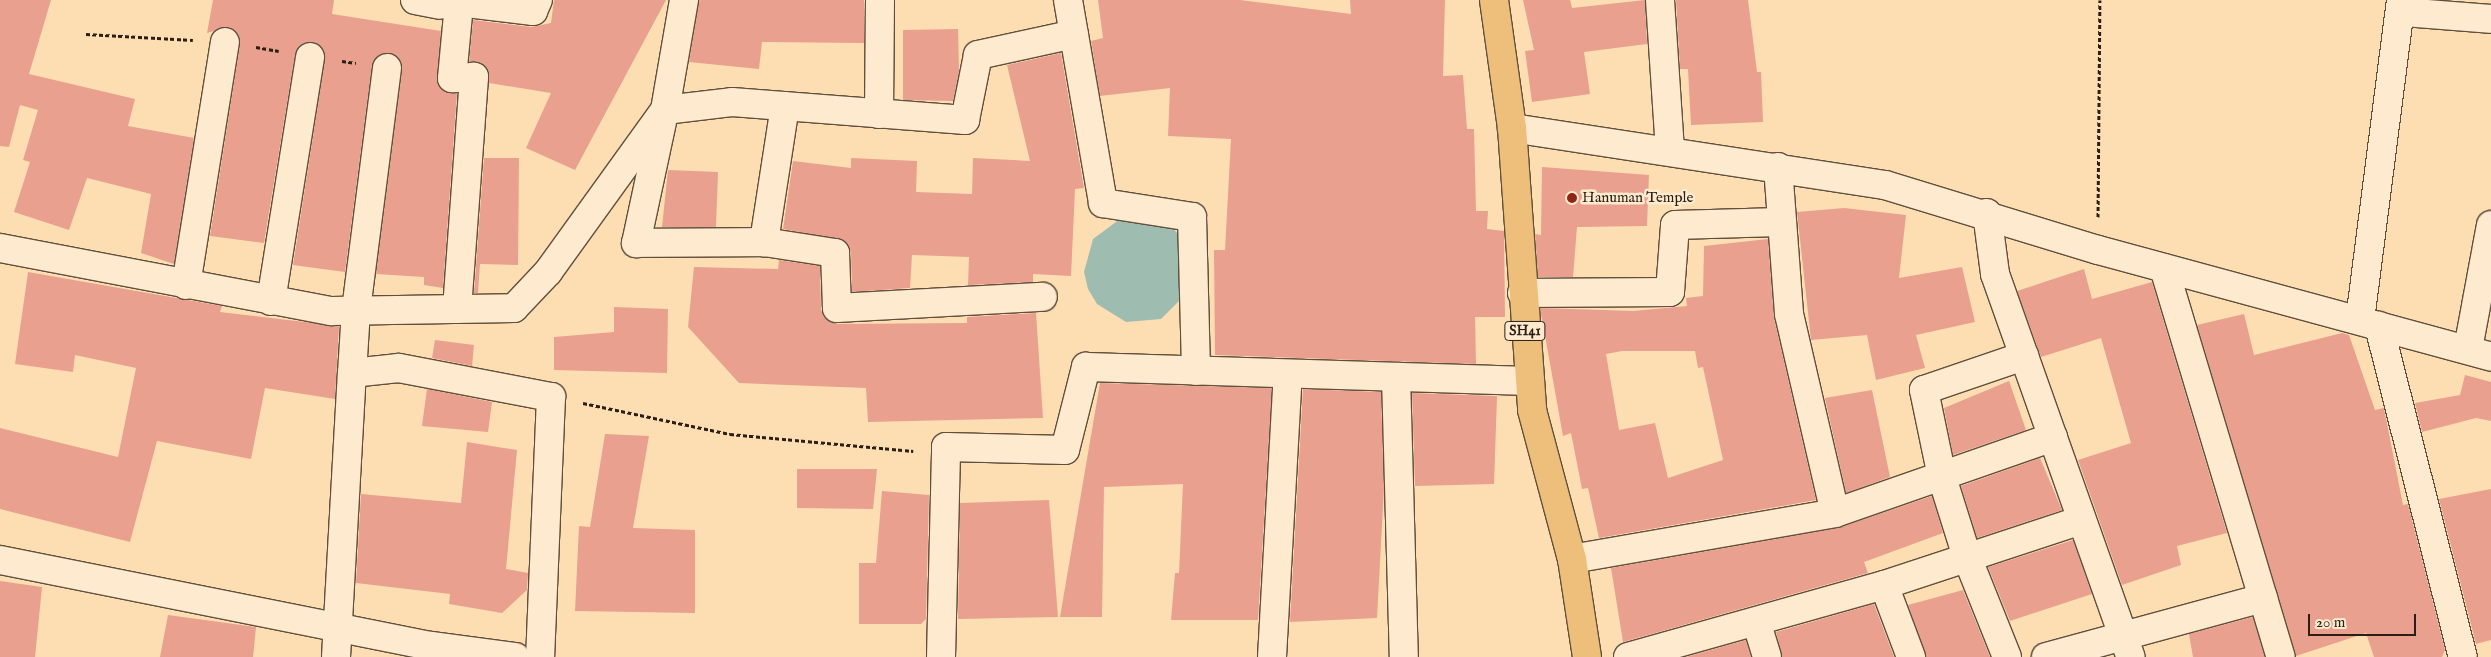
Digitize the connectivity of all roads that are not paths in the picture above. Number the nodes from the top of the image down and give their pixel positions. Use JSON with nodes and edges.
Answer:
{"nodes":[{"id":1,"x":538,"y":0,"type":"edge"},
{"id":2,"x":684,"y":0,"type":"edge"},
{"id":3,"x":880,"y":0,"type":"edge"},
{"id":4,"x":1068,"y":0,"type":"edge"},
{"id":5,"x":1494,"y":0,"type":"edge"},
{"id":6,"x":1660,"y":0,"type":"edge"},
{"id":7,"x":439,"y":2,"type":"edge"},
{"id":8,"x":2401,"y":6,"type":"edge"},
{"id":9,"x":2491,"y":19,"type":"edge"},
{"id":10,"x":1074,"y":34,"type":"junction"},
{"id":11,"x":225,"y":42,"type":"dead end"},
{"id":12,"x":310,"y":57,"type":"dead end"},
{"id":13,"x":388,"y":68,"type":"dead end"},
{"id":14,"x":785,"y":106,"type":"junction"},
{"id":15,"x":665,"y":110,"type":"junction"},
{"id":16,"x":879,"y":114,"type":"junction"},
{"id":17,"x":1512,"y":128,"type":"junction"},
{"id":18,"x":1670,"y":149,"type":"junction"},
{"id":19,"x":1778,"y":167,"type":"junction"},
{"id":20,"x":1987,"y":213,"type":"junction"},
{"id":21,"x":1780,"y":222,"type":"junction"},
{"id":22,"x":2491,"y":225,"type":"edge"},
{"id":23,"x":764,"y":242,"type":"junction"},
{"id":24,"x":0,"y":248,"type":"edge"},
{"id":25,"x":2164,"y":268,"type":"junction"},
{"id":26,"x":186,"y":286,"type":"junction"},
{"id":27,"x":1522,"y":293,"type":"junction"},
{"id":28,"x":1043,"y":297,"type":"dead end"},
{"id":29,"x":271,"y":301,"type":"junction"},
{"id":30,"x":458,"y":309,"type":"junction"},
{"id":31,"x":356,"y":310,"type":"junction"},
{"id":32,"x":2370,"y":323,"type":"junction"},
{"id":33,"x":2479,"y":353,"type":"edge"},
{"id":34,"x":2024,"y":356,"type":"junction"},
{"id":35,"x":1196,"y":371,"type":"junction"},
{"id":36,"x":352,"y":373,"type":"junction"},
{"id":37,"x":1288,"y":374,"type":"junction"},
{"id":38,"x":1396,"y":377,"type":"junction"},
{"id":39,"x":1530,"y":381,"type":"junction"},
{"id":40,"x":2053,"y":438,"type":"junction"},
{"id":41,"x":1942,"y":477,"type":"junction"},
{"id":42,"x":1835,"y":513,"type":"junction"},
{"id":43,"x":2082,"y":520,"type":"junction"},
{"id":44,"x":1967,"y":557,"type":"junction"},
{"id":45,"x":1572,"y":559,"type":"junction"},
{"id":46,"x":0,"y":560,"type":"edge"},
{"id":47,"x":1884,"y":585,"type":"junction"},
{"id":48,"x":2263,"y":598,"type":"junction"},
{"id":49,"x":1757,"y":624,"type":"junction"},
{"id":50,"x":336,"y":627,"type":"junction"},
{"id":51,"x":2126,"y":645,"type":"edge"},
{"id":52,"x":336,"y":657,"type":"edge"},
{"id":53,"x":515,"y":657,"type":"edge"},
{"id":54,"x":540,"y":657,"type":"edge"},
{"id":55,"x":941,"y":657,"type":"edge"},
{"id":56,"x":1272,"y":657,"type":"edge"},
{"id":57,"x":1404,"y":657,"type":"edge"},
{"id":58,"x":1587,"y":657,"type":"edge"},
{"id":59,"x":1628,"y":657,"type":"edge"},
{"id":60,"x":1767,"y":657,"type":"edge"},
{"id":61,"x":1910,"y":657,"type":"edge"},
{"id":62,"x":2007,"y":657,"type":"edge"},
{"id":63,"x":2046,"y":657,"type":"edge"},
{"id":64,"x":2281,"y":657,"type":"edge"},
{"id":65,"x":2463,"y":657,"type":"edge"}],
"edges":[{"from":1,"to":7,"type":"street"},
{"from":2,"to":15,"type":"street"},
{"from":3,"to":16,"type":"street"},
{"from":4,"to":10,"type":"street"},
{"from":5,"to":17,"type":"main road","number":"SH41"},
{"from":6,"to":18,"type":"street"},
{"from":7,"to":30,"type":"street"},
{"from":8,"to":9,"type":"street"},
{"from":8,"to":32,"type":"street"},
{"from":10,"to":16,"type":"street"},
{"from":10,"to":35,"type":"street"},
{"from":11,"to":26,"type":"street"},
{"from":12,"to":29,"type":"street"},
{"from":13,"to":31,"type":"street"},
{"from":14,"to":15,"type":"street"},
{"from":14,"to":16,"type":"street"},
{"from":14,"to":23,"type":"street"},
{"from":15,"to":23,"type":"street"},
{"from":15,"to":30,"type":"street"},
{"from":17,"to":18,"type":"street"},
{"from":17,"to":27,"type":"main road","number":"SH41"},
{"from":18,"to":19,"type":"street"},
{"from":19,"to":20,"type":"street"},
{"from":19,"to":21,"type":"street"},
{"from":20,"to":25,"type":"street"},
{"from":20,"to":34,"type":"street"},
{"from":21,"to":27,"type":"street"},
{"from":21,"to":42,"type":"street"},
{"from":22,"to":33,"type":"street"},
{"from":23,"to":28,"type":"street"},
{"from":24,"to":26,"type":"street"},
{"from":25,"to":32,"type":"street"},
{"from":25,"to":48,"type":"street"},
{"from":26,"to":29,"type":"street"},
{"from":27,"to":39,"type":"main road","number":"SH41"},
{"from":29,"to":31,"type":"street"},
{"from":30,"to":31,"type":"street"},
{"from":31,"to":36,"type":"street"},
{"from":32,"to":33,"type":"street"},
{"from":32,"to":65,"type":"street"},
{"from":34,"to":40,"type":"street"},
{"from":34,"to":41,"type":"street"},
{"from":35,"to":37,"type":"street"},
{"from":35,"to":55,"type":"street"},
{"from":36,"to":50,"type":"street"},
{"from":36,"to":54,"type":"street"},
{"from":37,"to":38,"type":"street"},
{"from":37,"to":56,"type":"street"},
{"from":38,"to":39,"type":"street"},
{"from":38,"to":57,"type":"street"},
{"from":39,"to":45,"type":"main road","number":"SH41"},
{"from":40,"to":41,"type":"street"},
{"from":40,"to":43,"type":"street"},
{"from":41,"to":42,"type":"street"},
{"from":41,"to":44,"type":"street"},
{"from":42,"to":45,"type":"street"},
{"from":43,"to":44,"type":"street"},
{"from":43,"to":51,"type":"street"},
{"from":44,"to":47,"type":"street"},
{"from":44,"to":62,"type":"street"},
{"from":45,"to":58,"type":"main road","number":"SH41"},
{"from":46,"to":50,"type":"street"},
{"from":47,"to":49,"type":"street"},
{"from":47,"to":61,"type":"street"},
{"from":48,"to":51,"type":"street"},
{"from":48,"to":64,"type":"street"},
{"from":49,"to":59,"type":"street"},
{"from":49,"to":60,"type":"street"},
{"from":50,"to":52,"type":"street"},
{"from":50,"to":53,"type":"street"},
{"from":51,"to":63,"type":"street"}]}
